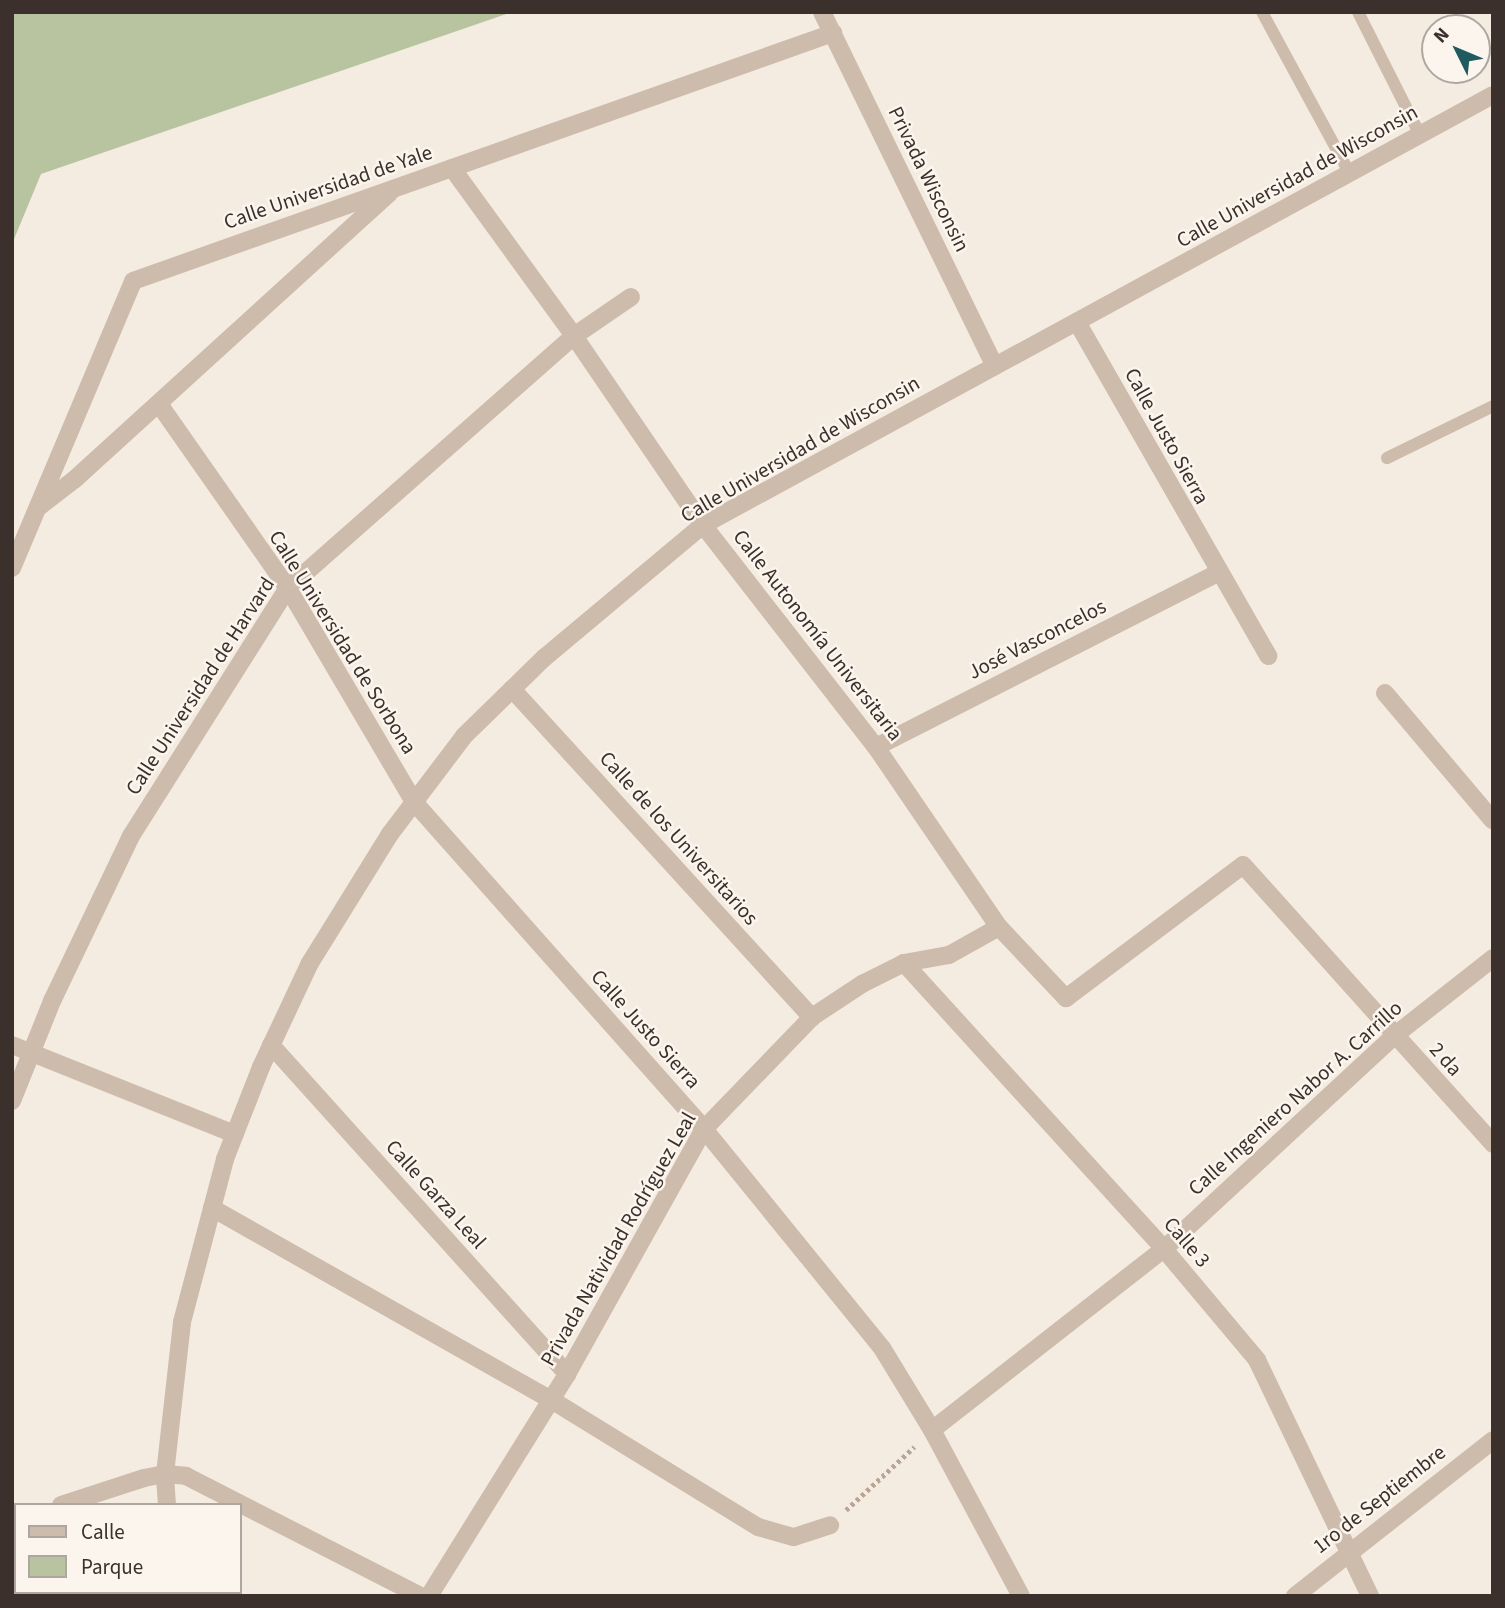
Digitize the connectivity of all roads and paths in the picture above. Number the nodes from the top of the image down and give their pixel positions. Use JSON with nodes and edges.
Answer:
{"nodes":[{"id":1,"x":822,"y":12,"type":"edge"},
{"id":2,"x":1262,"y":12,"type":"edge"},
{"id":3,"x":1358,"y":12,"type":"edge"},
{"id":4,"x":833,"y":33,"type":"junction"},
{"id":5,"x":1493,"y":95,"type":"edge"},
{"id":6,"x":1420,"y":135,"type":"junction"},
{"id":7,"x":452,"y":168,"type":"junction"},
{"id":8,"x":1350,"y":174,"type":"junction"},
{"id":9,"x":395,"y":188,"type":"junction"},
{"id":10,"x":631,"y":297,"type":"dead end"},
{"id":11,"x":1077,"y":322,"type":"junction"},
{"id":12,"x":574,"y":336,"type":"junction"},
{"id":13,"x":995,"y":366,"type":"junction"},
{"id":14,"x":159,"y":404,"type":"junction"},
{"id":15,"x":1493,"y":406,"type":"edge"},
{"id":16,"x":1387,"y":458,"type":"dead end"},
{"id":17,"x":37,"y":508,"type":"junction"},
{"id":18,"x":703,"y":525,"type":"junction"},
{"id":19,"x":12,"y":568,"type":"edge"},
{"id":20,"x":1218,"y":573,"type":"junction"},
{"id":21,"x":288,"y":588,"type":"junction"},
{"id":22,"x":1268,"y":656,"type":"dead end"},
{"id":23,"x":512,"y":689,"type":"junction"},
{"id":24,"x":1385,"y":693,"type":"dead end"},
{"id":25,"x":876,"y":747,"type":"junction"},
{"id":26,"x":414,"y":802,"type":"junction"},
{"id":27,"x":1493,"y":821,"type":"edge"},
{"id":28,"x":999,"y":927,"type":"junction"},
{"id":29,"x":1493,"y":958,"type":"edge"},
{"id":30,"x":904,"y":963,"type":"junction"},
{"id":31,"x":812,"y":1017,"type":"junction"},
{"id":32,"x":1394,"y":1036,"type":"junction"},
{"id":33,"x":12,"y":1045,"type":"edge"},
{"id":34,"x":271,"y":1045,"type":"junction"},
{"id":35,"x":32,"y":1052,"type":"junction"},
{"id":36,"x":12,"y":1101,"type":"edge"},
{"id":37,"x":704,"y":1129,"type":"junction"},
{"id":38,"x":235,"y":1134,"type":"junction"},
{"id":39,"x":1493,"y":1144,"type":"edge"},
{"id":40,"x":212,"y":1208,"type":"junction"},
{"id":41,"x":1164,"y":1249,"type":"junction"},
{"id":42,"x":567,"y":1374,"type":"junction"},
{"id":43,"x":550,"y":1399,"type":"junction"},
{"id":44,"x":932,"y":1430,"type":"junction"},
{"id":45,"x":1493,"y":1440,"type":"edge"},
{"id":46,"x":165,"y":1474,"type":"junction"},
{"id":47,"x":68,"y":1503,"type":"edge"},
{"id":48,"x":167,"y":1503,"type":"edge"},
{"id":49,"x":239,"y":1503,"type":"edge"},
{"id":50,"x":242,"y":1505,"type":"edge"},
{"id":51,"x":830,"y":1525,"type":"joint"},
{"id":52,"x":1348,"y":1552,"type":"junction"},
{"id":53,"x":420,"y":1596,"type":"edge"},
{"id":54,"x":429,"y":1596,"type":"edge"},
{"id":55,"x":1021,"y":1596,"type":"edge"},
{"id":56,"x":1295,"y":1596,"type":"edge"},
{"id":57,"x":1370,"y":1596,"type":"edge"}],
"edges":[{"from":1,"to":4,"type":"street","name":"Privada Wisconsin"},
{"from":2,"to":8,"type":"lane"},
{"from":3,"to":6,"type":"lane"},
{"from":4,"to":7,"type":"street","name":"Calle Universidad de Yale"},
{"from":4,"to":13,"type":"street","name":"Privada Wisconsin"},
{"from":5,"to":6,"type":"street","name":"Calle Universidad de Wisconsin"},
{"from":6,"to":8,"type":"street","name":"Calle Universidad de Wisconsin"},
{"from":7,"to":9,"type":"street","name":"Calle Universidad de Yale"},
{"from":7,"to":12,"type":"street","name":"Calle Autonomía Universitaria"},
{"from":8,"to":11,"type":"street","name":"Calle Universidad de Wisconsin"},
{"from":9,"to":14,"type":"street"},
{"from":9,"to":17,"type":"street","name":"Calle Universidad de Yale"},
{"from":10,"to":12,"type":"street","name":"Calle Universidad de Harvard"},
{"from":11,"to":13,"type":"street","name":"Calle Universidad de Wisconsin"},
{"from":11,"to":20,"type":"street","name":"Calle Justo Sierra"},
{"from":12,"to":18,"type":"street","name":"Calle Autonomía Universitaria"},
{"from":12,"to":21,"type":"street","name":"Calle Universidad de Harvard"},
{"from":13,"to":18,"type":"street","name":"Calle Universidad de Wisconsin"},
{"from":14,"to":17,"type":"street"},
{"from":14,"to":21,"type":"street","name":"Calle Universidad de Sorbona"},
{"from":15,"to":16,"type":"lane"},
{"from":17,"to":19,"type":"street","name":"Calle Universidad de Yale"},
{"from":18,"to":23,"type":"street","name":"Calle Universidad de Wisconsin"},
{"from":18,"to":25,"type":"street","name":"Calle Autonomía Universitaria"},
{"from":20,"to":22,"type":"street","name":"Calle Justo Sierra"},
{"from":20,"to":25,"type":"street","name":"José Vasconcelos"},
{"from":21,"to":26,"type":"street","name":"Calle Universidad de Sorbona"},
{"from":21,"to":35,"type":"street","name":"Calle Universidad de Harvard"},
{"from":23,"to":26,"type":"street","name":"Calle Universidad de Wisconsin"},
{"from":23,"to":31,"type":"street","name":"Calle de los Universitarios"},
{"from":24,"to":27,"type":"street"},
{"from":25,"to":28,"type":"street","name":"Calle Autonomía Universitaria"},
{"from":26,"to":34,"type":"street","name":"Calle Universidad de Wisconsin"},
{"from":26,"to":37,"type":"street","name":"Calle Justo Sierra"},
{"from":28,"to":30,"type":"street","name":"Privada Natividad Rodríguez Leal"},
{"from":28,"to":32,"type":"street","name":"2 da"},
{"from":29,"to":32,"type":"street","name":"Calle Ingeniero Nabor A. Carrillo"},
{"from":30,"to":31,"type":"street","name":"Privada Natividad Rodríguez Leal"},
{"from":30,"to":41,"type":"street","name":"Calle 3"},
{"from":31,"to":37,"type":"street","name":"Privada Natividad Rodríguez Leal"},
{"from":32,"to":39,"type":"street","name":"2 da"},
{"from":32,"to":41,"type":"street","name":"Calle Ingeniero Nabor A. Carrillo"},
{"from":33,"to":35,"type":"street"},
{"from":34,"to":38,"type":"street","name":"Calle Universidad de Wisconsin"},
{"from":34,"to":42,"type":"street","name":"Calle Garza Leal"},
{"from":35,"to":36,"type":"street","name":"Calle Universidad de Harvard"},
{"from":35,"to":38,"type":"street"},
{"from":37,"to":42,"type":"street","name":"Privada Natividad Rodríguez Leal"},
{"from":37,"to":44,"type":"street","name":"Calle Justo Sierra"},
{"from":38,"to":40,"type":"street","name":"Calle Universidad de Wisconsin"},
{"from":40,"to":43,"type":"street"},
{"from":40,"to":46,"type":"street","name":"Calle Universidad de Wisconsin"},
{"from":41,"to":44,"type":"street","name":"Calle Ingeniero Nabor A. Carrillo"},
{"from":41,"to":52,"type":"street","name":"Calle 3"},
{"from":42,"to":43,"type":"street","name":"Privada Natividad Rodríguez Leal"},
{"from":43,"to":51,"type":"street"},
{"from":43,"to":54,"type":"street","name":"Privada Natividad Rodríguez Leal"},
{"from":44,"to":51,"type":"path"},
{"from":44,"to":55,"type":"street","name":"Calle Justo Sierra"},
{"from":45,"to":52,"type":"street","name":"1ro de Septiembre"},
{"from":46,"to":47,"type":"street"},
{"from":46,"to":48,"type":"street","name":"Calle Universidad de Wisconsin"},
{"from":46,"to":49,"type":"street"},
{"from":50,"to":53,"type":"street"},
{"from":52,"to":56,"type":"street","name":"1ro de Septiembre"},
{"from":52,"to":57,"type":"street","name":"Calle 3"}]}
